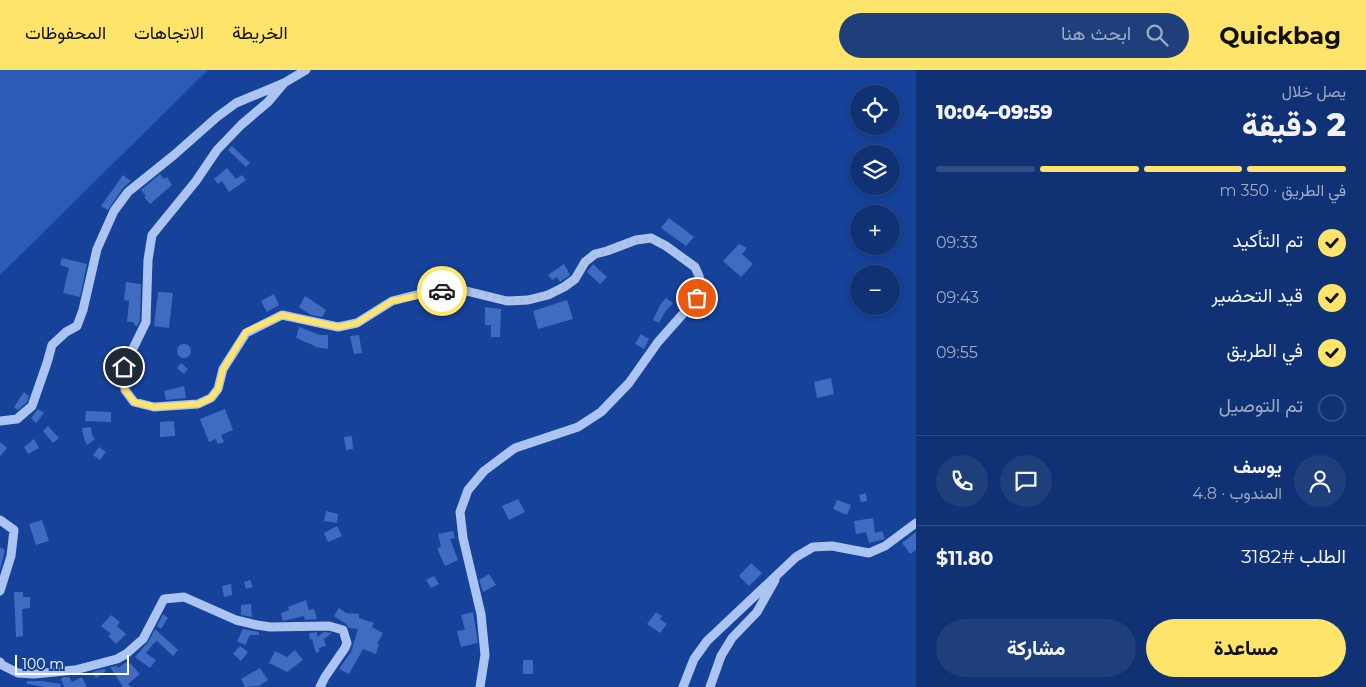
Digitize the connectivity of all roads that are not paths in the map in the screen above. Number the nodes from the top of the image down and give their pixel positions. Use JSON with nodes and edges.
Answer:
{"nodes":[{"id":1,"x":306,"y":70,"type":"edge"},
{"id":2,"x":284,"y":84,"type":"junction"},
{"id":3,"x":0,"y":421,"type":"edge"},
{"id":4,"x":0,"y":520,"type":"edge"},
{"id":5,"x":916,"y":523,"type":"edge"},
{"id":6,"x":781,"y":571,"type":"junction"},
{"id":7,"x":0,"y":590,"type":"edge"},
{"id":8,"x":0,"y":662,"type":"edge"},
{"id":9,"x":320,"y":687,"type":"edge"},
{"id":10,"x":480,"y":687,"type":"edge"},
{"id":11,"x":683,"y":687,"type":"edge"},
{"id":12,"x":710,"y":687,"type":"edge"}],
"edges":[{"from":1,"to":2,"type":"street"},
{"from":2,"to":3,"type":"street"},
{"from":2,"to":10,"type":"street"},
{"from":4,"to":7,"type":"street"},
{"from":5,"to":6,"type":"street"},
{"from":6,"to":11,"type":"street"},
{"from":6,"to":12,"type":"street"},
{"from":8,"to":9,"type":"street"}]}
